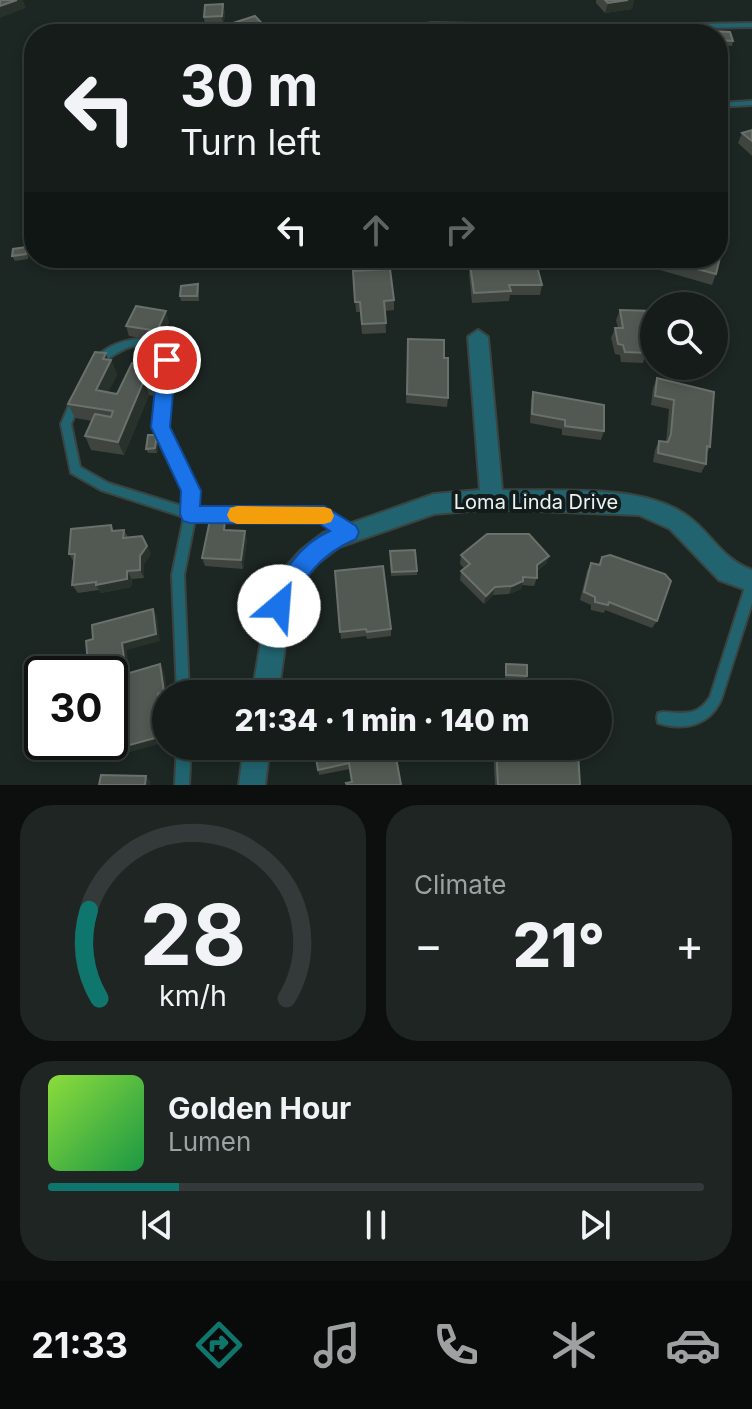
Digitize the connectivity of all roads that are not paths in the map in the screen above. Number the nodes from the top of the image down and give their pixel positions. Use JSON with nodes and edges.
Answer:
{"nodes":[{"id":1,"x":728,"y":25,"type":"edge"},
{"id":2,"x":752,"y":25,"type":"edge"},
{"id":3,"x":752,"y":103,"type":"edge"},
{"id":4,"x":728,"y":104,"type":"edge"},
{"id":5,"x":478,"y":337,"type":"dead end"},
{"id":6,"x":88,"y":379,"type":"edge"},
{"id":7,"x":81,"y":392,"type":"edge"},
{"id":8,"x":492,"y":499,"type":"junction"},
{"id":9,"x":190,"y":514,"type":"junction"},
{"id":10,"x":349,"y":532,"type":"junction"},
{"id":11,"x":752,"y":583,"type":"edge"},
{"id":12,"x":182,"y":680,"type":"edge"},
{"id":13,"x":267,"y":680,"type":"edge"},
{"id":14,"x":663,"y":718,"type":"dead end"},
{"id":15,"x":183,"y":760,"type":"edge"},
{"id":16,"x":255,"y":760,"type":"edge"},
{"id":17,"x":182,"y":785,"type":"edge"},
{"id":18,"x":252,"y":785,"type":"edge"}],
"edges":[{"from":1,"to":2,"type":"lane"},
{"from":3,"to":4,"type":"lane"},
{"from":5,"to":8,"type":"street"},
{"from":6,"to":9,"type":"lane"},
{"from":7,"to":9,"type":"lane"},
{"from":8,"to":10,"type":"street","name":"Loma Linda Drive"},
{"from":8,"to":11,"type":"street","name":"Loma Linda Drive"},
{"from":9,"to":10,"type":"lane"},
{"from":9,"to":12,"type":"lane"},
{"from":10,"to":13,"type":"street","name":"Loma Linda Drive"},
{"from":11,"to":14,"type":"lane"},
{"from":15,"to":17,"type":"lane"},
{"from":16,"to":18,"type":"street"}]}
